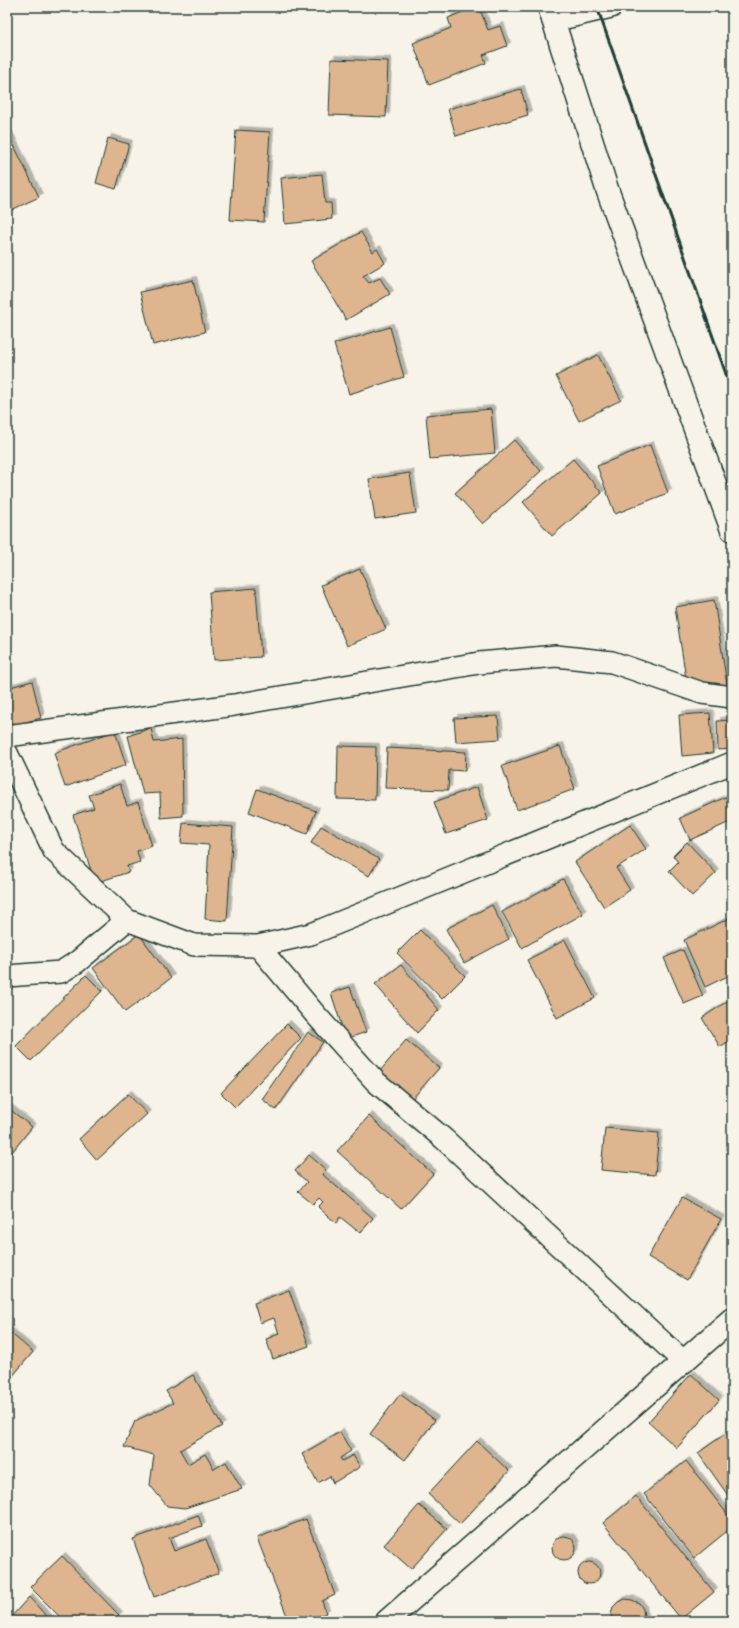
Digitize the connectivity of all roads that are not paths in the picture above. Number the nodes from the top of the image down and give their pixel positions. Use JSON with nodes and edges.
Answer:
{"nodes":[{"id":1,"x":611,"y":7,"type":"edge"},
{"id":2,"x":551,"y":14,"type":"edge"},
{"id":3,"x":732,"y":530,"type":"edge"},
{"id":4,"x":732,"y":697,"type":"edge"},
{"id":5,"x":7,"y":736,"type":"edge"},
{"id":6,"x":7,"y":752,"type":"edge"},
{"id":7,"x":732,"y":763,"type":"edge"},
{"id":8,"x":127,"y":920,"type":"junction"},
{"id":9,"x":258,"y":946,"type":"junction"},
{"id":10,"x":7,"y":976,"type":"edge"},
{"id":11,"x":732,"y":1319,"type":"edge"},
{"id":12,"x":684,"y":1362,"type":"junction"},
{"id":13,"x":386,"y":1621,"type":"edge"}],
"edges":[{"from":1,"to":2,"type":"street"},
{"from":2,"to":3,"type":"street"},
{"from":4,"to":5,"type":"street"},
{"from":6,"to":8,"type":"street"},
{"from":7,"to":9,"type":"street"},
{"from":8,"to":9,"type":"street"},
{"from":8,"to":10,"type":"street"},
{"from":9,"to":12,"type":"street"},
{"from":11,"to":12,"type":"street"},
{"from":12,"to":13,"type":"street"}]}
